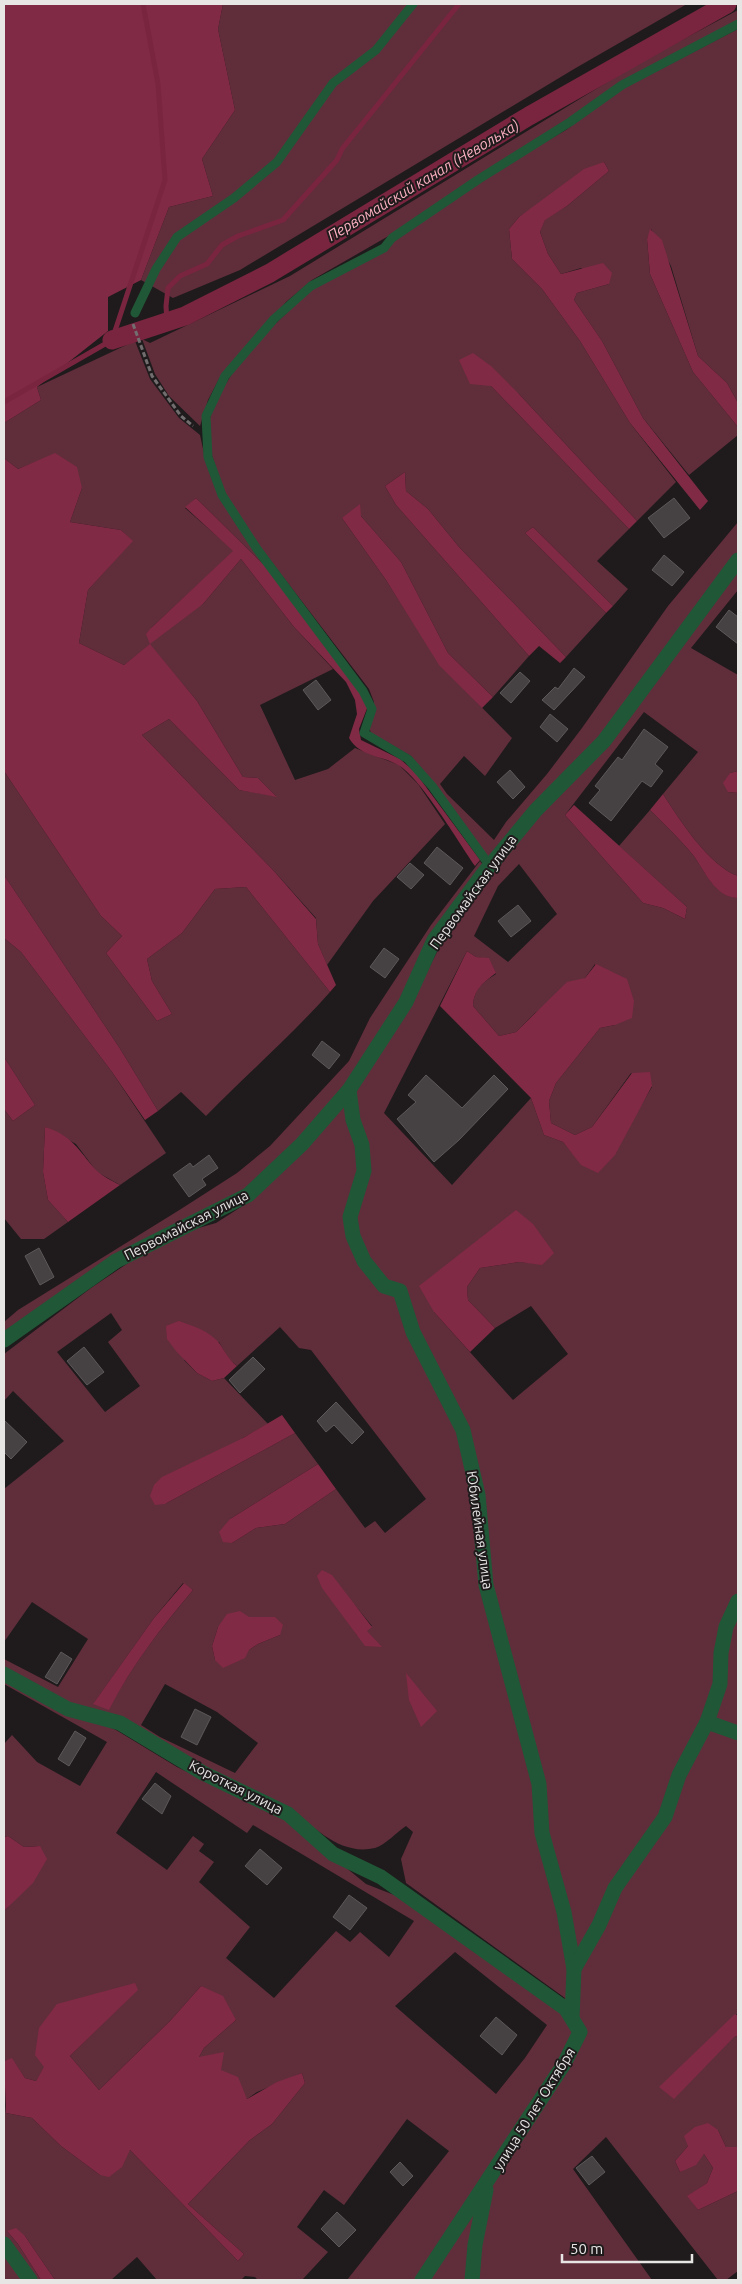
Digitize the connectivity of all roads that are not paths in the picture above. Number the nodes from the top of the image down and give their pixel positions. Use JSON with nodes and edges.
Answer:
{"nodes":[{"id":1,"x":413,"y":4,"type":"edge"},
{"id":2,"x":738,"y":24,"type":"edge"},
{"id":3,"x":135,"y":313,"type":"road end"},
{"id":4,"x":738,"y":560,"type":"edge"},
{"id":5,"x":490,"y":866,"type":"junction"},
{"id":6,"x":349,"y":1090,"type":"junction"},
{"id":7,"x":4,"y":1340,"type":"edge"},
{"id":8,"x":738,"y":1601,"type":"edge"},
{"id":9,"x":4,"y":1674,"type":"edge"},
{"id":10,"x":706,"y":1722,"type":"junction"},
{"id":11,"x":738,"y":1733,"type":"edge"},
{"id":12,"x":574,"y":1969,"type":"junction"},
{"id":13,"x":572,"y":2018,"type":"junction"},
{"id":14,"x":487,"y":2184,"type":"junction"},
{"id":15,"x":4,"y":2244,"type":"edge"},
{"id":16,"x":30,"y":2280,"type":"edge"},
{"id":17,"x":422,"y":2280,"type":"edge"},
{"id":18,"x":472,"y":2280,"type":"edge"}],
"edges":[{"from":1,"to":3,"type":"lane"},
{"from":2,"to":5,"type":"lane"},
{"from":4,"to":5,"type":"street","name":"Первомайская улица"},
{"from":5,"to":6,"type":"street","name":"Первомайская улица"},
{"from":6,"to":7,"type":"street","name":"Первомайская улица"},
{"from":6,"to":12,"type":"street","name":"Юбилейная улица"},
{"from":8,"to":10,"type":"street","name":"улица 50 лет Октября"},
{"from":9,"to":13,"type":"street","name":"Короткая улица"},
{"from":10,"to":11,"type":"street"},
{"from":10,"to":12,"type":"street","name":"улица 50 лет Октября"},
{"from":12,"to":13,"type":"street","name":"улица 50 лет Октября"},
{"from":13,"to":14,"type":"street","name":"улица 50 лет Октября"},
{"from":14,"to":17,"type":"street","name":"улица 50 лет Октября"},
{"from":14,"to":18,"type":"street"},
{"from":15,"to":16,"type":"street"}]}
